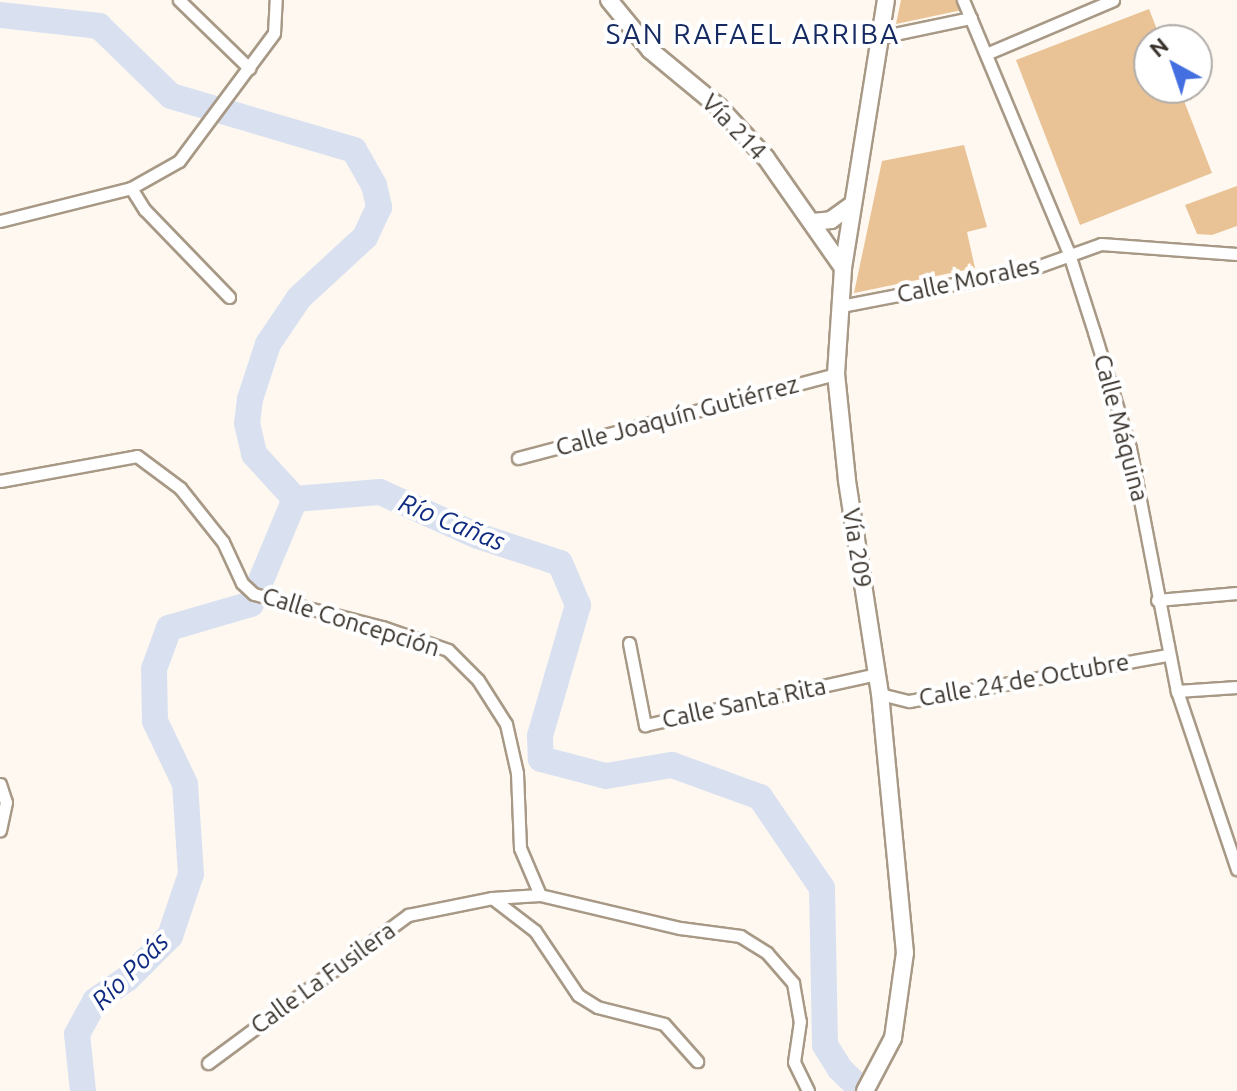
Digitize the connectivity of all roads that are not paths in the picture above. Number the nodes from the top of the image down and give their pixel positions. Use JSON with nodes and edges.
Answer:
{"nodes":[{"id":1,"x":179,"y":0,"type":"edge"},
{"id":2,"x":276,"y":0,"type":"edge"},
{"id":3,"x":609,"y":0,"type":"edge"},
{"id":4,"x":886,"y":0,"type":"edge"},
{"id":5,"x":963,"y":0,"type":"edge"},
{"id":6,"x":1113,"y":0,"type":"edge"},
{"id":7,"x":971,"y":18,"type":"junction"},
{"id":8,"x":880,"y":37,"type":"junction"},
{"id":9,"x":986,"y":54,"type":"junction"},
{"id":10,"x":249,"y":68,"type":"junction"},
{"id":11,"x":131,"y":188,"type":"junction"},
{"id":12,"x":853,"y":204,"type":"junction"},
{"id":13,"x":0,"y":221,"type":"edge"},
{"id":14,"x":813,"y":222,"type":"junction"},
{"id":15,"x":1069,"y":254,"type":"junction"},
{"id":16,"x":1237,"y":254,"type":"edge"},
{"id":17,"x":843,"y":268,"type":"junction"},
{"id":18,"x":229,"y":297,"type":"dead end"},
{"id":19,"x":841,"y":306,"type":"junction"},
{"id":20,"x":836,"y":374,"type":"junction"},
{"id":21,"x":518,"y":458,"type":"dead end"},
{"id":22,"x":0,"y":481,"type":"edge"},
{"id":23,"x":1237,"y":593,"type":"edge"},
{"id":24,"x":1157,"y":600,"type":"junction"},
{"id":25,"x":629,"y":643,"type":"dead end"},
{"id":26,"x":1168,"y":655,"type":"junction"},
{"id":27,"x":877,"y":674,"type":"junction"},
{"id":28,"x":1237,"y":687,"type":"edge"},
{"id":29,"x":1177,"y":691,"type":"junction"},
{"id":30,"x":880,"y":694,"type":"junction"},
{"id":31,"x":0,"y":784,"type":"edge"},
{"id":32,"x":0,"y":830,"type":"edge"},
{"id":33,"x":1237,"y":869,"type":"edge"},
{"id":34,"x":540,"y":895,"type":"junction"},
{"id":35,"x":492,"y":898,"type":"junction"},
{"id":36,"x":697,"y":1061,"type":"dead end"},
{"id":37,"x":208,"y":1063,"type":"dead end"},
{"id":38,"x":808,"y":1091,"type":"edge"},
{"id":39,"x":865,"y":1091,"type":"edge"}],
"edges":[{"from":1,"to":10,"type":"street"},
{"from":2,"to":10,"type":"street"},
{"from":3,"to":14,"type":"main road","name":"Vía 214"},
{"from":4,"to":8,"type":"main road","name":"Vía 209"},
{"from":5,"to":7,"type":"street","name":"Calle Máquina"},
{"from":6,"to":9,"type":"street"},
{"from":7,"to":8,"type":"street"},
{"from":7,"to":9,"type":"street","name":"Calle Máquina"},
{"from":8,"to":12,"type":"main road","name":"Vía 209"},
{"from":9,"to":15,"type":"street","name":"Calle Máquina"},
{"from":10,"to":11,"type":"street"},
{"from":11,"to":13,"type":"street"},
{"from":11,"to":18,"type":"street"},
{"from":12,"to":14,"type":"main road"},
{"from":12,"to":17,"type":"main road","name":"Vía 209"},
{"from":14,"to":17,"type":"main road","name":"Vía 214"},
{"from":15,"to":16,"type":"street","name":"Calle Morales"},
{"from":15,"to":19,"type":"street","name":"Calle Morales"},
{"from":15,"to":24,"type":"street","name":"Calle Máquina"},
{"from":17,"to":19,"type":"main road","name":"Vía 209"},
{"from":19,"to":20,"type":"main road","name":"Vía 209"},
{"from":20,"to":21,"type":"street","name":"Calle Joaquín Gutiérrez"},
{"from":20,"to":27,"type":"main road","name":"Vía 209"},
{"from":22,"to":34,"type":"street","name":"Calle Concepción"},
{"from":23,"to":24,"type":"street"},
{"from":24,"to":26,"type":"street","name":"Calle Máquina"},
{"from":25,"to":27,"type":"street","name":"Calle Santa Rita"},
{"from":26,"to":29,"type":"street","name":"Calle Máquina"},
{"from":26,"to":30,"type":"street","name":"Calle 24 de Octubre"},
{"from":27,"to":30,"type":"main road","name":"Vía 209"},
{"from":28,"to":29,"type":"street"},
{"from":29,"to":33,"type":"street","name":"Calle Máquina"},
{"from":30,"to":39,"type":"main road","name":"Vía 209"},
{"from":31,"to":32,"type":"street"},
{"from":34,"to":35,"type":"street","name":"Calle La Fusilera"},
{"from":34,"to":38,"type":"street"},
{"from":35,"to":36,"type":"street"},
{"from":35,"to":37,"type":"street","name":"Calle La Fusilera"}]}
